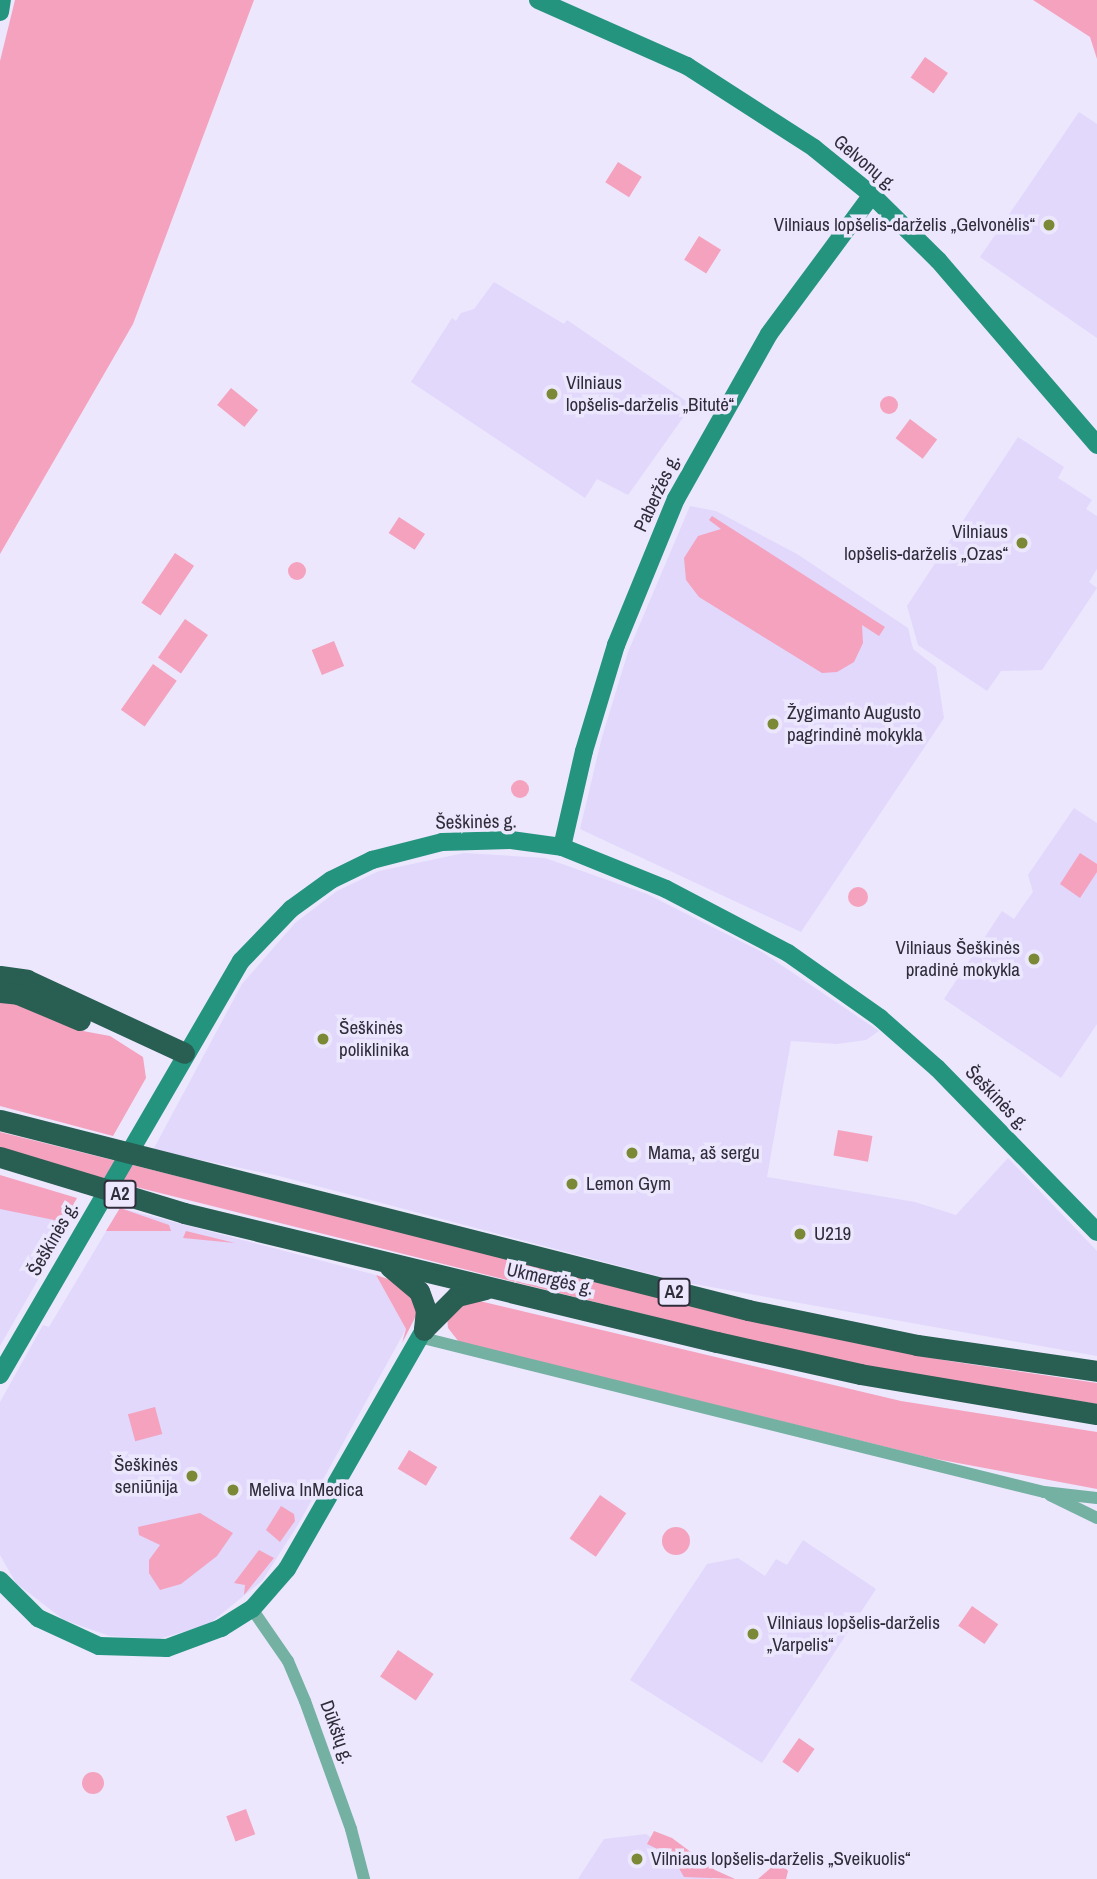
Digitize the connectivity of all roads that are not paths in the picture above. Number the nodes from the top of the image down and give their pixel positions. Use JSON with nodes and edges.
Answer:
{"nodes":[{"id":1,"x":2,"y":0,"type":"edge"},
{"id":2,"x":538,"y":0,"type":"edge"},
{"id":3,"x":0,"y":12,"type":"edge"},
{"id":4,"x":872,"y":195,"type":"junction"},
{"id":5,"x":1097,"y":446,"type":"edge"},
{"id":6,"x":562,"y":848,"type":"junction"},
{"id":7,"x":0,"y":976,"type":"edge"},
{"id":8,"x":0,"y":992,"type":"edge"},
{"id":9,"x":182,"y":1058,"type":"junction"},
{"id":10,"x":0,"y":1120,"type":"edge"},
{"id":11,"x":0,"y":1157,"type":"edge"},
{"id":12,"x":1097,"y":1232,"type":"edge"},
{"id":13,"x":383,"y":1262,"type":"junction"},
{"id":14,"x":490,"y":1288,"type":"junction"},
{"id":15,"x":421,"y":1334,"type":"junction"},
{"id":16,"x":1097,"y":1371,"type":"edge"},
{"id":17,"x":0,"y":1375,"type":"edge"},
{"id":18,"x":1094,"y":1416,"type":"edge"},
{"id":19,"x":1044,"y":1492,"type":"junction"},
{"id":20,"x":1097,"y":1498,"type":"edge"},
{"id":21,"x":1097,"y":1518,"type":"edge"},
{"id":22,"x":0,"y":1580,"type":"edge"},
{"id":23,"x":253,"y":1609,"type":"junction"},
{"id":24,"x":364,"y":1879,"type":"edge"}],
"edges":[{"from":1,"to":3,"type":"street"},
{"from":2,"to":4,"type":"street","name":"Gelvonų g."},
{"from":4,"to":5,"type":"street","name":"Gelvonų g."},
{"from":4,"to":6,"type":"street","name":"Paberžės g."},
{"from":6,"to":9,"type":"street","name":"Šeškinės g."},
{"from":6,"to":12,"type":"street","name":"Šeškinės g."},
{"from":7,"to":9,"type":"highway"},
{"from":8,"to":9,"type":"highway"},
{"from":9,"to":17,"type":"street","name":"Šeškinės g."},
{"from":10,"to":16,"type":"highway","name":"Ukmergės g.","number":"A2"},
{"from":11,"to":13,"type":"highway","name":"Ukmergės g.","number":"A2"},
{"from":13,"to":14,"type":"highway","name":"Ukmergės g.","number":"A2"},
{"from":13,"to":15,"type":"highway"},
{"from":14,"to":15,"type":"highway"},
{"from":14,"to":18,"type":"highway","name":"Ukmergės g.","number":"A2"},
{"from":15,"to":19,"type":"street"},
{"from":15,"to":23,"type":"street"},
{"from":19,"to":20,"type":"street"},
{"from":19,"to":21,"type":"street"},
{"from":22,"to":23,"type":"street"},
{"from":23,"to":24,"type":"street","name":"Dūkštų g."}]}
